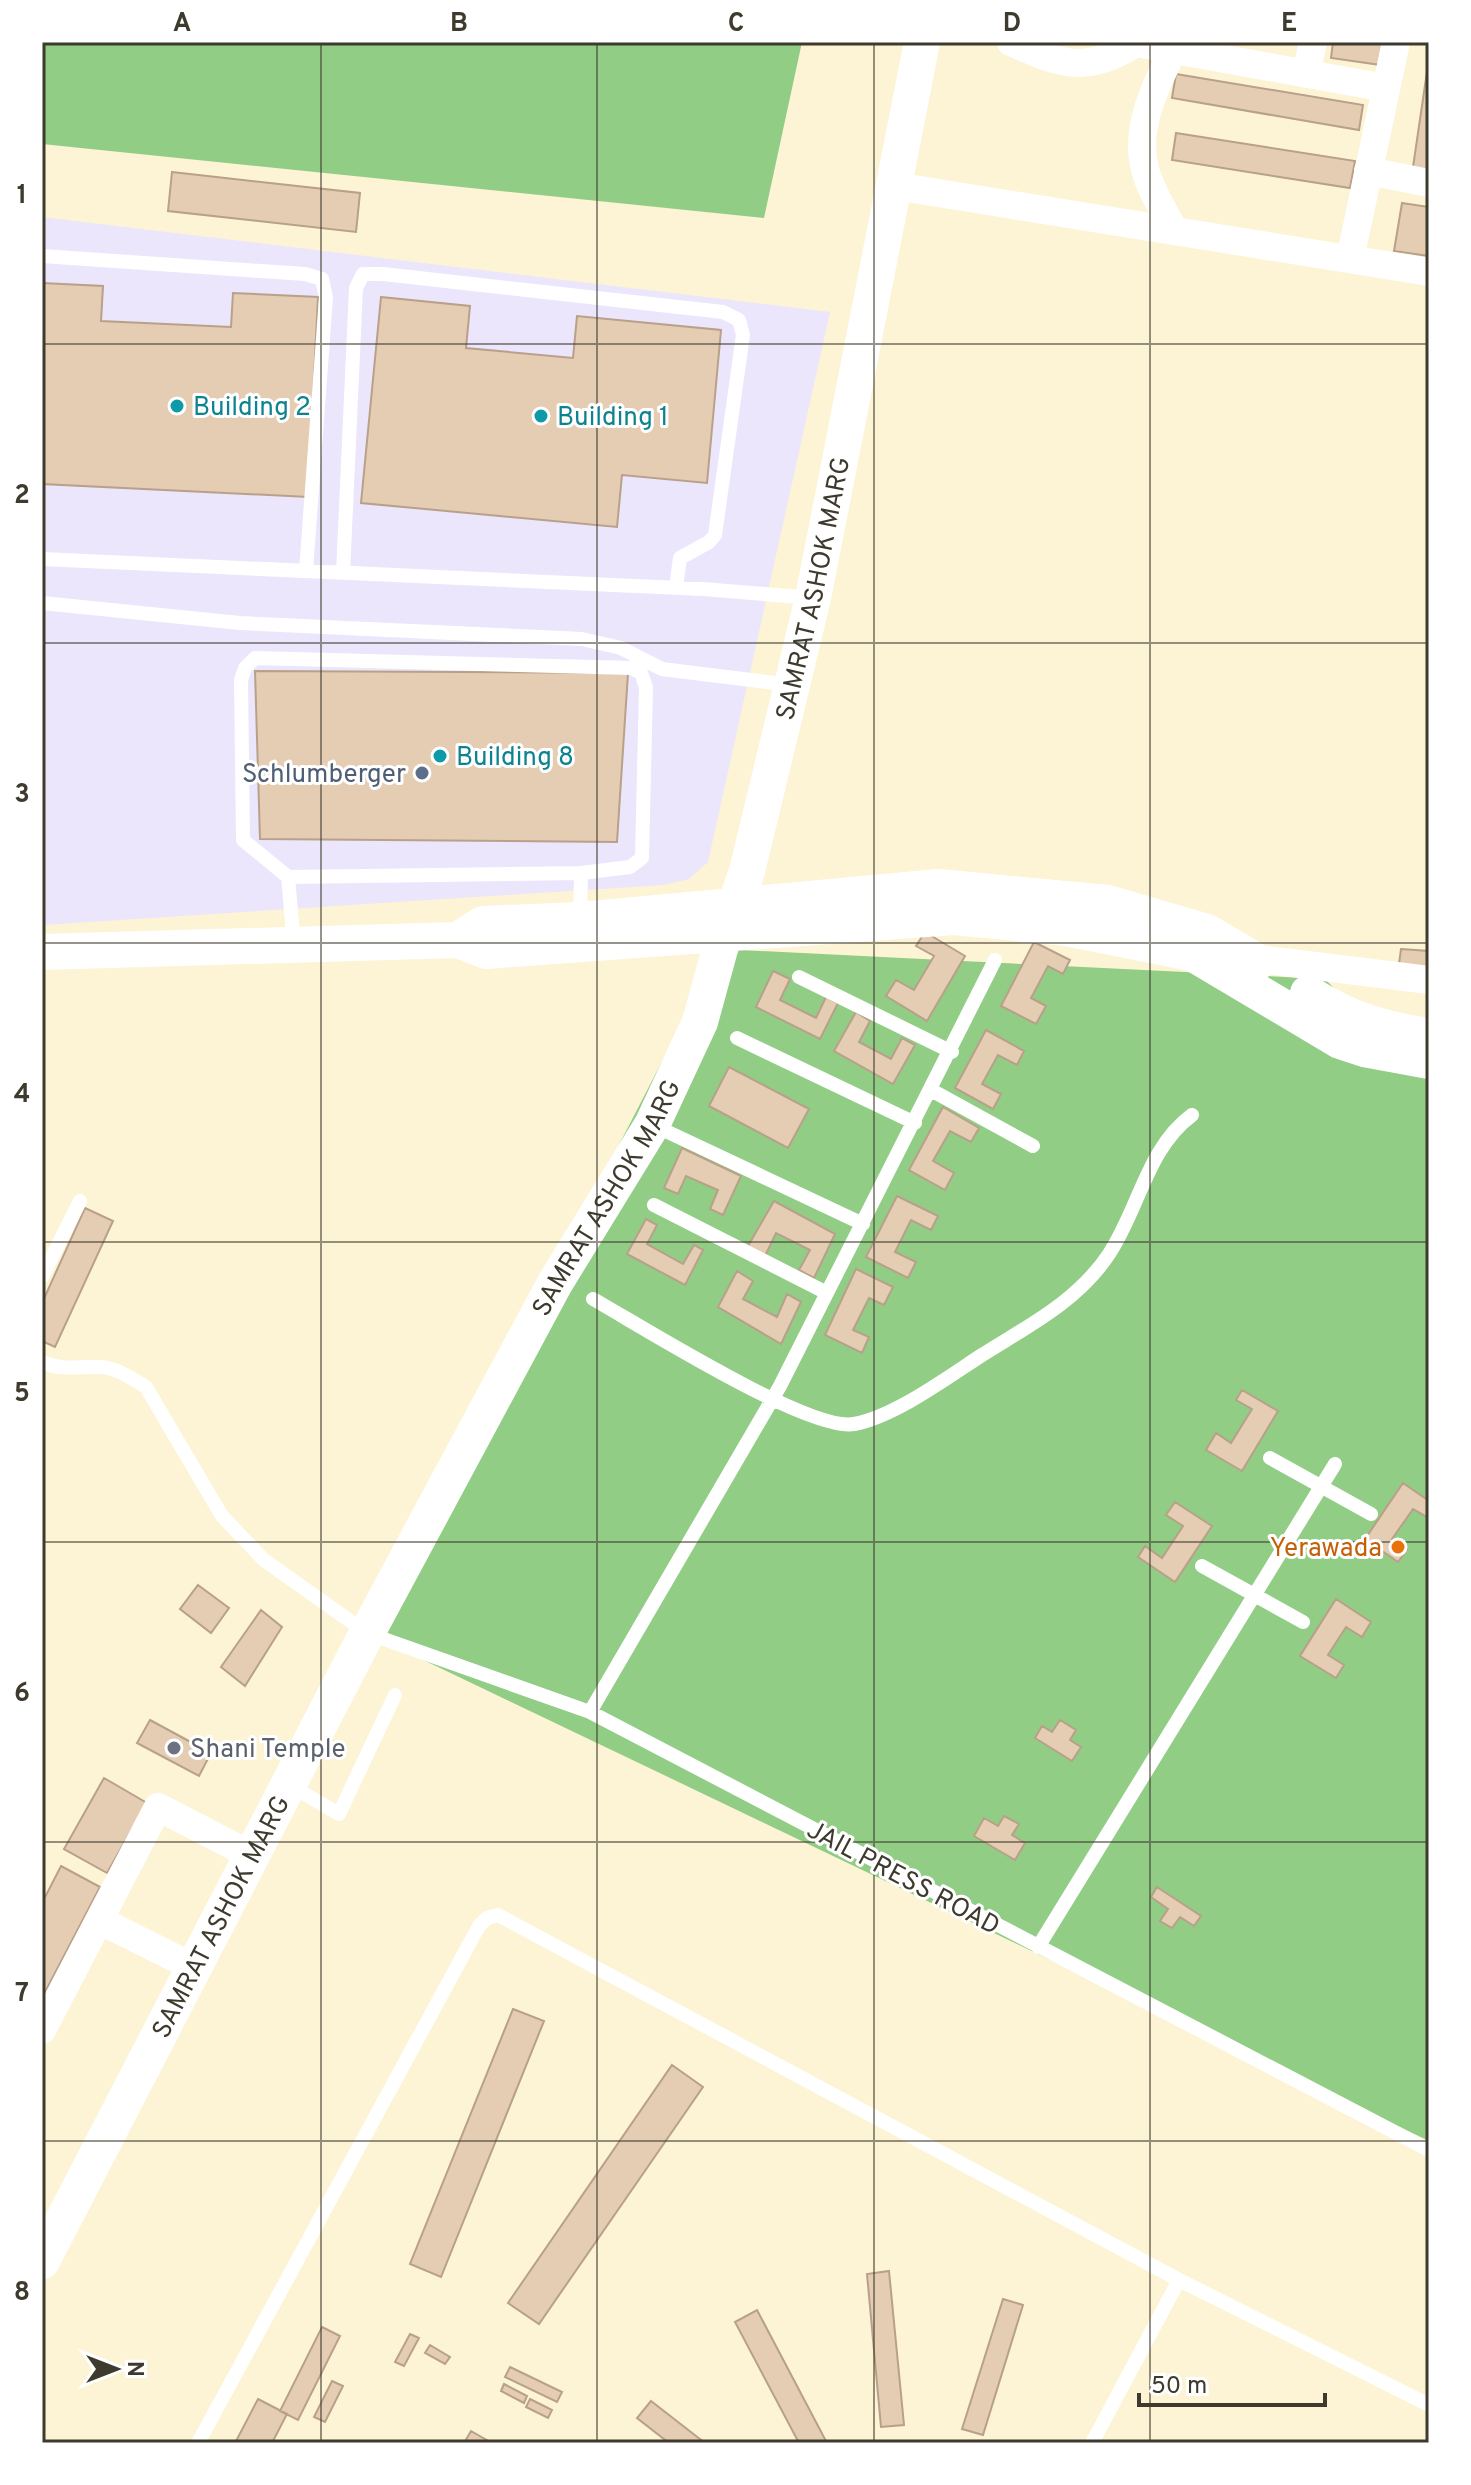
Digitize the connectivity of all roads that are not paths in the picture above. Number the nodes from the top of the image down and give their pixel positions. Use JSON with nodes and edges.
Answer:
{"nodes":[{"id":1,"x":922,"y":42,"type":"edge"},
{"id":2,"x":1011,"y":42,"type":"edge"},
{"id":3,"x":1136,"y":42,"type":"edge"},
{"id":4,"x":1313,"y":42,"type":"edge"},
{"id":5,"x":1396,"y":42,"type":"edge"},
{"id":6,"x":1173,"y":50,"type":"junction"},
{"id":7,"x":1306,"y":74,"type":"junction"},
{"id":8,"x":1386,"y":88,"type":"junction"},
{"id":9,"x":1368,"y":171,"type":"junction"},
{"id":10,"x":1429,"y":183,"type":"edge"},
{"id":11,"x":895,"y":186,"type":"junction"},
{"id":12,"x":1174,"y":231,"type":"junction"},
{"id":13,"x":42,"y":256,"type":"edge"},
{"id":14,"x":1350,"y":259,"type":"junction"},
{"id":15,"x":1429,"y":272,"type":"edge"},
{"id":16,"x":42,"y":559,"type":"edge"},
{"id":17,"x":306,"y":571,"type":"junction"},
{"id":18,"x":343,"y":573,"type":"junction"},
{"id":19,"x":676,"y":587,"type":"junction"},
{"id":20,"x":813,"y":598,"type":"junction"},
{"id":21,"x":42,"y":603,"type":"edge"},
{"id":22,"x":792,"y":685,"type":"junction"},
{"id":23,"x":581,"y":873,"type":"junction"},
{"id":24,"x":288,"y":877,"type":"junction"},
{"id":25,"x":580,"y":920,"type":"junction"},
{"id":26,"x":730,"y":921,"type":"junction"},
{"id":27,"x":458,"y":940,"type":"junction"},
{"id":28,"x":294,"y":948,"type":"junction"},
{"id":29,"x":42,"y":952,"type":"edge"},
{"id":30,"x":1251,"y":958,"type":"junction"},
{"id":31,"x":995,"y":960,"type":"dead end"},
{"id":32,"x":799,"y":977,"type":"dead end"},
{"id":33,"x":1429,"y":980,"type":"edge"},
{"id":34,"x":1429,"y":1036,"type":"edge"},
{"id":35,"x":737,"y":1038,"type":"dead end"},
{"id":36,"x":952,"y":1052,"type":"junction"},
{"id":37,"x":1429,"y":1061,"type":"edge"},
{"id":38,"x":931,"y":1090,"type":"junction"},
{"id":39,"x":1192,"y":1115,"type":"dead end"},
{"id":40,"x":915,"y":1123,"type":"junction"},
{"id":41,"x":652,"y":1125,"type":"junction"},
{"id":42,"x":1033,"y":1146,"type":"dead end"},
{"id":43,"x":80,"y":1201,"type":"dead end"},
{"id":44,"x":654,"y":1205,"type":"dead end"},
{"id":45,"x":863,"y":1224,"type":"junction"},
{"id":46,"x":42,"y":1277,"type":"edge"},
{"id":47,"x":827,"y":1293,"type":"junction"},
{"id":48,"x":593,"y":1299,"type":"dead end"},
{"id":49,"x":42,"y":1362,"type":"edge"},
{"id":50,"x":773,"y":1398,"type":"junction"},
{"id":51,"x":1270,"y":1458,"type":"dead end"},
{"id":52,"x":1335,"y":1464,"type":"dead end"},
{"id":53,"x":1322,"y":1486,"type":"junction"},
{"id":54,"x":1371,"y":1514,"type":"dead end"},
{"id":55,"x":1202,"y":1566,"type":"dead end"},
{"id":56,"x":1255,"y":1596,"type":"junction"},
{"id":57,"x":1303,"y":1622,"type":"dead end"},
{"id":58,"x":367,"y":1633,"type":"junction"},
{"id":59,"x":395,"y":1695,"type":"dead end"},
{"id":60,"x":590,"y":1712,"type":"junction"},
{"id":61,"x":288,"y":1784,"type":"junction"},
{"id":62,"x":251,"y":1855,"type":"junction"},
{"id":63,"x":101,"y":1921,"type":"junction"},
{"id":64,"x":1038,"y":1947,"type":"junction"},
{"id":65,"x":193,"y":1967,"type":"junction"},
{"id":66,"x":42,"y":2030,"type":"edge"},
{"id":67,"x":1429,"y":2150,"type":"edge"},
{"id":68,"x":42,"y":2261,"type":"edge"},
{"id":69,"x":1179,"y":2280,"type":"junction"},
{"id":70,"x":1429,"y":2405,"type":"edge"},
{"id":71,"x":198,"y":2443,"type":"edge"},
{"id":72,"x":1092,"y":2443,"type":"edge"}],
"edges":[{"from":1,"to":11,"type":"street","name":"SAMRAT ASHOK MARG"},
{"from":2,"to":3,"type":"street"},
{"from":3,"to":6,"type":"street"},
{"from":4,"to":7,"type":"street"},
{"from":5,"to":8,"type":"street"},
{"from":6,"to":7,"type":"street"},
{"from":6,"to":12,"type":"street"},
{"from":7,"to":8,"type":"street"},
{"from":8,"to":9,"type":"street"},
{"from":9,"to":10,"type":"street"},
{"from":9,"to":14,"type":"street"},
{"from":11,"to":12,"type":"street"},
{"from":11,"to":20,"type":"street","name":"SAMRAT ASHOK MARG"},
{"from":12,"to":14,"type":"street"},
{"from":13,"to":17,"type":"lane"},
{"from":14,"to":15,"type":"street"},
{"from":16,"to":17,"type":"lane"},
{"from":17,"to":18,"type":"lane"},
{"from":18,"to":19,"type":"lane"},
{"from":18,"to":19,"type":"lane"},
{"from":19,"to":20,"type":"lane"},
{"from":20,"to":22,"type":"street","name":"SAMRAT ASHOK MARG"},
{"from":21,"to":22,"type":"lane"},
{"from":22,"to":26,"type":"street","name":"SAMRAT ASHOK MARG"},
{"from":23,"to":24,"type":"lane"},
{"from":23,"to":24,"type":"lane"},
{"from":23,"to":25,"type":"lane"},
{"from":24,"to":28,"type":"lane"},
{"from":25,"to":26,"type":"street"},
{"from":25,"to":27,"type":"street"},
{"from":26,"to":27,"type":"street"},
{"from":26,"to":30,"type":"street"},
{"from":26,"to":37,"type":"street"},
{"from":26,"to":41,"type":"street","name":"SAMRAT ASHOK MARG"},
{"from":27,"to":28,"type":"street"},
{"from":28,"to":29,"type":"street"},
{"from":30,"to":33,"type":"street"},
{"from":30,"to":34,"type":"street"},
{"from":31,"to":36,"type":"lane"},
{"from":32,"to":36,"type":"lane"},
{"from":35,"to":40,"type":"lane"},
{"from":36,"to":38,"type":"lane"},
{"from":38,"to":40,"type":"lane"},
{"from":38,"to":42,"type":"lane"},
{"from":39,"to":50,"type":"lane"},
{"from":40,"to":45,"type":"lane"},
{"from":41,"to":45,"type":"lane"},
{"from":41,"to":58,"type":"street","name":"SAMRAT ASHOK MARG"},
{"from":43,"to":46,"type":"lane"},
{"from":44,"to":47,"type":"lane"},
{"from":45,"to":47,"type":"lane"},
{"from":47,"to":50,"type":"lane"},
{"from":48,"to":50,"type":"lane"},
{"from":49,"to":58,"type":"lane","name":"JAIL PRESS ROAD"},
{"from":50,"to":60,"type":"lane"},
{"from":51,"to":53,"type":"lane"},
{"from":52,"to":53,"type":"lane"},
{"from":53,"to":54,"type":"lane"},
{"from":53,"to":56,"type":"lane"},
{"from":55,"to":56,"type":"lane"},
{"from":56,"to":57,"type":"lane"},
{"from":56,"to":64,"type":"lane"},
{"from":58,"to":60,"type":"lane","name":"JAIL PRESS ROAD"},
{"from":58,"to":61,"type":"street","name":"SAMRAT ASHOK MARG"},
{"from":59,"to":61,"type":"lane"},
{"from":60,"to":64,"type":"lane","name":"JAIL PRESS ROAD"},
{"from":61,"to":62,"type":"street","name":"SAMRAT ASHOK MARG"},
{"from":62,"to":63,"type":"street"},
{"from":62,"to":65,"type":"street","name":"SAMRAT ASHOK MARG"},
{"from":63,"to":65,"type":"street"},
{"from":63,"to":66,"type":"street"},
{"from":64,"to":67,"type":"lane","name":"JAIL PRESS ROAD"},
{"from":65,"to":68,"type":"street","name":"SAMRAT ASHOK MARG"},
{"from":69,"to":70,"type":"lane"},
{"from":69,"to":71,"type":"lane"},
{"from":69,"to":72,"type":"lane"}]}
